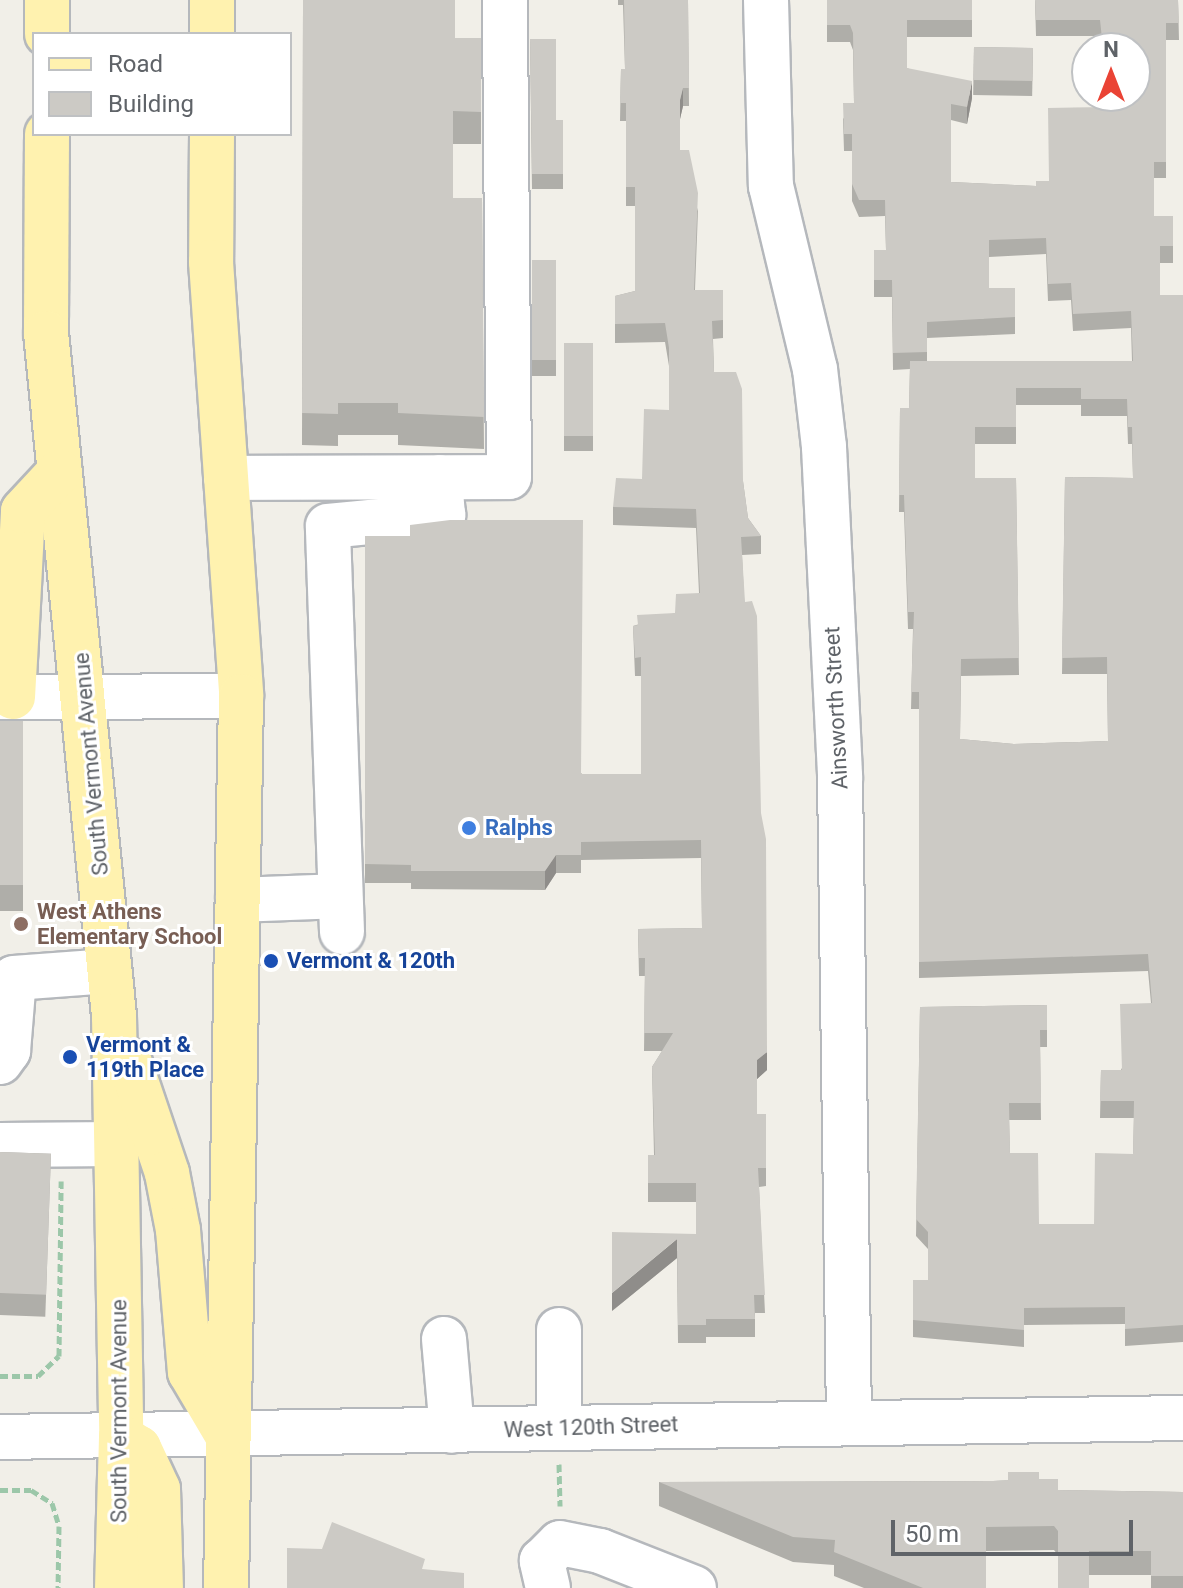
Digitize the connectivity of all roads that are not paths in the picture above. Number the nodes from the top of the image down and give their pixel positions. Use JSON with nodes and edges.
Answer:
{"nodes":[{"id":1,"x":47,"y":0,"type":"edge"},
{"id":2,"x":212,"y":0,"type":"edge"},
{"id":3,"x":505,"y":0,"type":"edge"},
{"id":4,"x":766,"y":0,"type":"edge"},
{"id":5,"x":47,"y":32,"type":"edge"},
{"id":6,"x":212,"y":32,"type":"edge"},
{"id":7,"x":47,"y":136,"type":"edge"},
{"id":8,"x":212,"y":136,"type":"edge"},
{"id":9,"x":60,"y":471,"type":"junction"},
{"id":10,"x":440,"y":477,"type":"junction"},
{"id":11,"x":226,"y":478,"type":"junction"},
{"id":12,"x":241,"y":696,"type":"junction"},
{"id":13,"x":6,"y":697,"type":"edge"},
{"id":14,"x":85,"y":697,"type":"junction"},
{"id":15,"x":238,"y":900,"type":"junction"},
{"id":16,"x":109,"y":971,"type":"junction"},
{"id":17,"x":114,"y":1016,"type":"junction"},
{"id":18,"x":0,"y":1062,"type":"edge"},
{"id":19,"x":117,"y":1144,"type":"junction"},
{"id":20,"x":0,"y":1145,"type":"edge"},
{"id":21,"x":559,"y":1330,"type":"dead end"},
{"id":22,"x":444,"y":1339,"type":"dead end"},
{"id":23,"x":1183,"y":1418,"type":"edge"},
{"id":24,"x":849,"y":1421,"type":"junction"},
{"id":25,"x":559,"y":1427,"type":"junction"},
{"id":26,"x":452,"y":1431,"type":"junction"},
{"id":27,"x":227,"y":1435,"type":"junction"},
{"id":28,"x":0,"y":1437,"type":"edge"},
{"id":29,"x":121,"y":1437,"type":"junction"},
{"id":30,"x":117,"y":1588,"type":"edge"},
{"id":31,"x":161,"y":1588,"type":"edge"},
{"id":32,"x":226,"y":1588,"type":"edge"},
{"id":33,"x":548,"y":1588,"type":"edge"},
{"id":34,"x":694,"y":1588,"type":"edge"}],
"edges":[{"from":1,"to":5,"type":"main road"},
{"from":2,"to":6,"type":"main road"},
{"from":3,"to":10,"type":"street"},
{"from":4,"to":24,"type":"street","name":"Ainsworth Street"},
{"from":7,"to":9,"type":"main road","name":"South Vermont Avenue"},
{"from":8,"to":11,"type":"main road"},
{"from":9,"to":13,"type":"main road"},
{"from":9,"to":14,"type":"main road","name":"South Vermont Avenue"},
{"from":10,"to":11,"type":"street"},
{"from":10,"to":15,"type":"street"},
{"from":11,"to":12,"type":"main road"},
{"from":12,"to":14,"type":"street"},
{"from":12,"to":15,"type":"main road"},
{"from":13,"to":14,"type":"street"},
{"from":14,"to":16,"type":"main road","name":"South Vermont Avenue"},
{"from":15,"to":27,"type":"main road"},
{"from":16,"to":17,"type":"main road","name":"South Vermont Avenue"},
{"from":16,"to":18,"type":"street"},
{"from":17,"to":19,"type":"main road","name":"South Vermont Avenue"},
{"from":17,"to":27,"type":"main road"},
{"from":19,"to":20,"type":"street"},
{"from":19,"to":29,"type":"main road","name":"South Vermont Avenue"},
{"from":21,"to":25,"type":"street"},
{"from":22,"to":26,"type":"street"},
{"from":23,"to":24,"type":"street","name":"West 120th Street"},
{"from":24,"to":25,"type":"street","name":"West 120th Street"},
{"from":25,"to":26,"type":"street","name":"West 120th Street"},
{"from":26,"to":27,"type":"street","name":"West 120th Street"},
{"from":27,"to":29,"type":"street","name":"West 120th Street"},
{"from":27,"to":32,"type":"main road"},
{"from":28,"to":29,"type":"street","name":"West 120th Street"},
{"from":29,"to":30,"type":"main road","name":"South Vermont Avenue"},
{"from":29,"to":31,"type":"main road"},
{"from":33,"to":34,"type":"street"}]}
